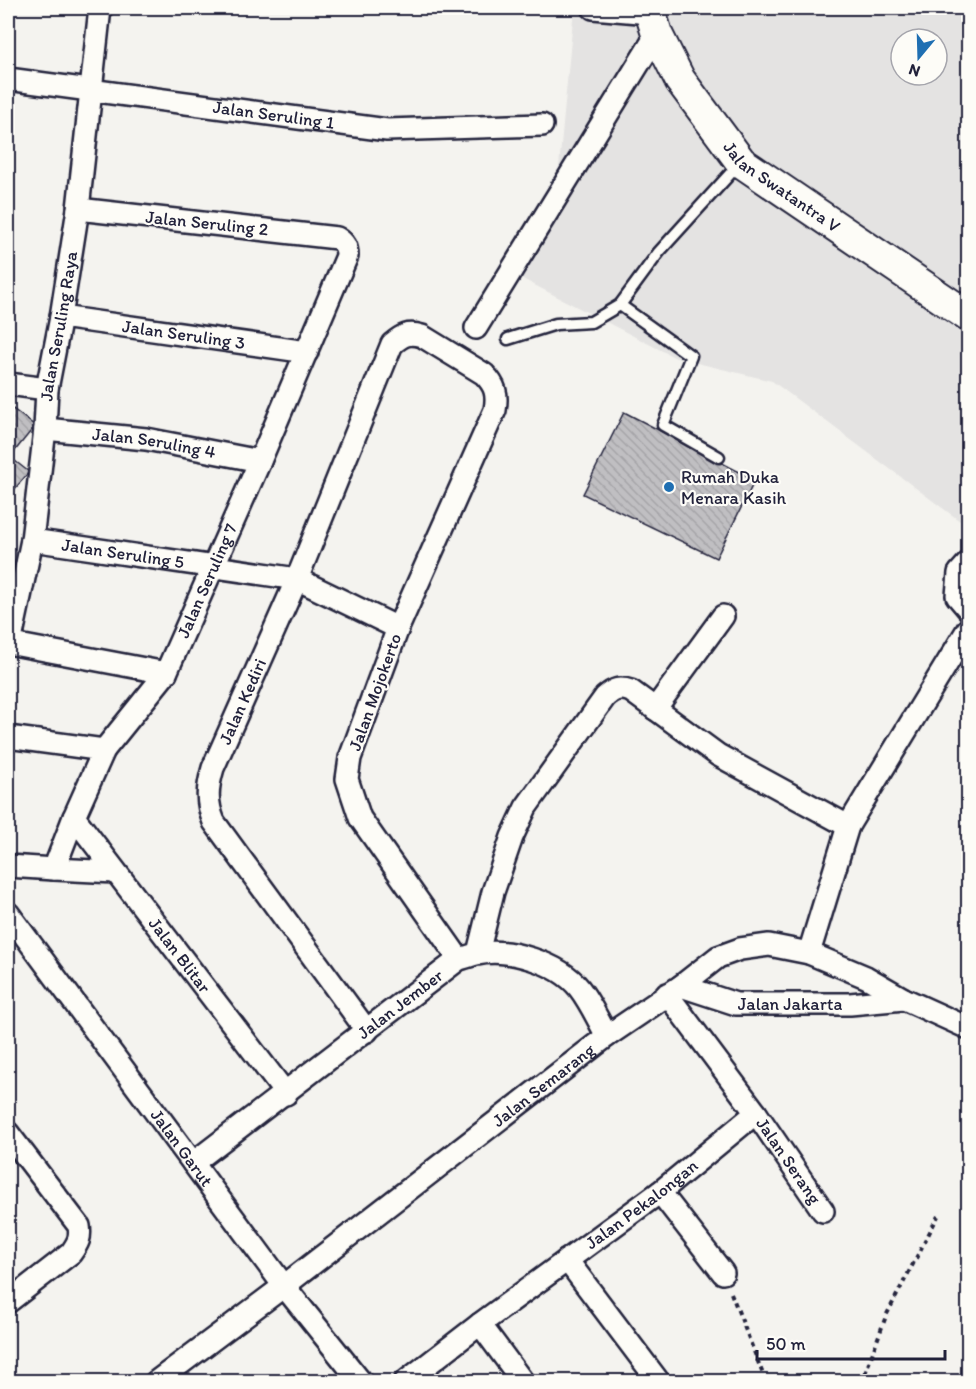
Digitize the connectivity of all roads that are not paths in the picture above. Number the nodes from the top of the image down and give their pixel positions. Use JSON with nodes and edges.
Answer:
{"nodes":[{"id":1,"x":100,"y":8,"type":"edge"},
{"id":2,"x":593,"y":8,"type":"edge"},
{"id":3,"x":652,"y":18,"type":"edge"},
{"id":4,"x":8,"y":79,"type":"edge"},
{"id":5,"x":90,"y":91,"type":"junction"},
{"id":6,"x":542,"y":125,"type":"dead end"},
{"id":7,"x":741,"y":162,"type":"junction"},
{"id":8,"x":78,"y":209,"type":"junction"},
{"id":9,"x":337,"y":238,"type":"joint"},
{"id":10,"x":620,"y":305,"type":"junction"},
{"id":11,"x":969,"y":316,"type":"edge"},
{"id":12,"x":61,"y":317,"type":"junction"},
{"id":13,"x":476,"y":328,"type":"dead end"},
{"id":14,"x":508,"y":339,"type":"dead end"},
{"id":15,"x":392,"y":344,"type":"joint"},
{"id":16,"x":307,"y":352,"type":"junction"},
{"id":17,"x":8,"y":384,"type":"edge"},
{"id":18,"x":47,"y":388,"type":"junction"},
{"id":19,"x":45,"y":429,"type":"junction"},
{"id":20,"x":719,"y":457,"type":"dead end"},
{"id":21,"x":260,"y":461,"type":"junction"},
{"id":22,"x":32,"y":540,"type":"junction"},
{"id":23,"x":969,"y":563,"type":"edge"},
{"id":24,"x":214,"y":566,"type":"junction"},
{"id":25,"x":297,"y":579,"type":"junction"},
{"id":26,"x":969,"y":609,"type":"edge"},
{"id":27,"x":723,"y":616,"type":"dead end"},
{"id":28,"x":398,"y":628,"type":"junction"},
{"id":29,"x":969,"y":628,"type":"edge"},
{"id":30,"x":9,"y":643,"type":"edge"},
{"id":31,"x":166,"y":673,"type":"junction"},
{"id":32,"x":656,"y":709,"type":"junction"},
{"id":33,"x":8,"y":737,"type":"edge"},
{"id":34,"x":104,"y":750,"type":"junction"},
{"id":35,"x":74,"y":817,"type":"junction"},
{"id":36,"x":848,"y":826,"type":"junction"},
{"id":37,"x":8,"y":866,"type":"edge"},
{"id":38,"x":54,"y":869,"type":"junction"},
{"id":39,"x":115,"y":872,"type":"junction"},
{"id":40,"x":8,"y":913,"type":"edge"},
{"id":41,"x":809,"y":953,"type":"junction"},
{"id":42,"x":469,"y":956,"type":"junction"},
{"id":43,"x":674,"y":990,"type":"junction"},
{"id":44,"x":903,"y":999,"type":"junction"},
{"id":45,"x":969,"y":1028,"type":"edge"},
{"id":46,"x":367,"y":1031,"type":"junction"},
{"id":47,"x":607,"y":1036,"type":"junction"},
{"id":48,"x":286,"y":1094,"type":"junction"},
{"id":49,"x":756,"y":1113,"type":"junction"},
{"id":50,"x":8,"y":1133,"type":"edge"},
{"id":51,"x":193,"y":1164,"type":"junction"},
{"id":52,"x":660,"y":1192,"type":"junction"},
{"id":53,"x":823,"y":1211,"type":"dead end"},
{"id":54,"x":567,"y":1260,"type":"junction"},
{"id":55,"x":723,"y":1273,"type":"road end"},
{"id":56,"x":284,"y":1286,"type":"junction"},
{"id":57,"x":8,"y":1302,"type":"edge"},
{"id":58,"x":480,"y":1324,"type":"junction"},
{"id":59,"x":156,"y":1382,"type":"edge"},
{"id":60,"x":361,"y":1382,"type":"edge"},
{"id":61,"x":405,"y":1382,"type":"edge"},
{"id":62,"x":523,"y":1382,"type":"edge"},
{"id":63,"x":659,"y":1382,"type":"edge"}],
"edges":[{"from":1,"to":5,"type":"street","name":"Jalan Seruling Raya"},
{"from":2,"to":3,"type":"street"},
{"from":3,"to":7,"type":"main road","name":"Jalan Swatantra V"},
{"from":3,"to":13,"type":"street"},
{"from":4,"to":5,"type":"street","name":"Jalan Seruling 1"},
{"from":5,"to":6,"type":"street","name":"Jalan Seruling 1"},
{"from":5,"to":8,"type":"street","name":"Jalan Seruling Raya"},
{"from":7,"to":10,"type":"lane"},
{"from":7,"to":11,"type":"main road","name":"Jalan Swatantra V"},
{"from":8,"to":9,"type":"street","name":"Jalan Seruling 2"},
{"from":8,"to":12,"type":"street","name":"Jalan Seruling Raya"},
{"from":9,"to":16,"type":"street","name":"Jalan Seruling 7"},
{"from":10,"to":14,"type":"lane"},
{"from":10,"to":20,"type":"lane"},
{"from":12,"to":16,"type":"street","name":"Jalan Seruling 3"},
{"from":12,"to":18,"type":"street","name":"Jalan Seruling Raya"},
{"from":15,"to":25,"type":"street","name":"Jalan Kediri"},
{"from":15,"to":28,"type":"street","name":"Jalan Mojokerto"},
{"from":16,"to":21,"type":"street","name":"Jalan Seruling 7"},
{"from":17,"to":18,"type":"street"},
{"from":18,"to":19,"type":"street","name":"Jalan Seruling Raya"},
{"from":19,"to":21,"type":"street","name":"Jalan Seruling 4"},
{"from":19,"to":22,"type":"street","name":"Jalan Seruling Raya"},
{"from":21,"to":24,"type":"street","name":"Jalan Seruling 7"},
{"from":22,"to":24,"type":"street","name":"Jalan Seruling 5"},
{"from":22,"to":30,"type":"street","name":"Jalan Seruling Raya"},
{"from":23,"to":26,"type":"street"},
{"from":24,"to":25,"type":"street","name":"Jalan Seruling 5"},
{"from":24,"to":31,"type":"street","name":"Jalan Seruling 7"},
{"from":25,"to":28,"type":"street","name":"Jalan Seruling 5"},
{"from":25,"to":46,"type":"street","name":"Jalan Kediri"},
{"from":27,"to":32,"type":"street"},
{"from":28,"to":42,"type":"street","name":"Jalan Mojokerto"},
{"from":29,"to":36,"type":"street"},
{"from":30,"to":31,"type":"street"},
{"from":31,"to":34,"type":"street","name":"Jalan Seruling 7"},
{"from":32,"to":36,"type":"street"},
{"from":32,"to":42,"type":"street"},
{"from":33,"to":34,"type":"street"},
{"from":34,"to":35,"type":"street","name":"Jalan Seruling 7"},
{"from":35,"to":38,"type":"street","name":"Jalan Seruling 7"},
{"from":35,"to":39,"type":"street","name":"Jalan Blitar"},
{"from":36,"to":41,"type":"street"},
{"from":37,"to":38,"type":"street"},
{"from":38,"to":39,"type":"street"},
{"from":39,"to":48,"type":"street","name":"Jalan Blitar"},
{"from":40,"to":51,"type":"street","name":"Jalan Garut"},
{"from":41,"to":43,"type":"street","name":"Jalan Semarang"},
{"from":41,"to":44,"type":"street","name":"Jalan Semarang"},
{"from":42,"to":46,"type":"street","name":"Jalan Jember"},
{"from":42,"to":47,"type":"street"},
{"from":43,"to":44,"type":"street","name":"Jalan Jakarta"},
{"from":43,"to":47,"type":"street","name":"Jalan Semarang"},
{"from":43,"to":49,"type":"street"},
{"from":44,"to":45,"type":"street","name":"Jalan Semarang"},
{"from":46,"to":48,"type":"street","name":"Jalan Jember"},
{"from":47,"to":56,"type":"street","name":"Jalan Semarang"},
{"from":48,"to":51,"type":"street","name":"Jalan Jember"},
{"from":49,"to":52,"type":"street","name":"Jalan Pekalongan"},
{"from":49,"to":53,"type":"street","name":"Jalan Serang"},
{"from":50,"to":57,"type":"street"},
{"from":51,"to":56,"type":"street","name":"Jalan Garut"},
{"from":52,"to":54,"type":"street","name":"Jalan Pekalongan"},
{"from":52,"to":55,"type":"street"},
{"from":54,"to":58,"type":"street","name":"Jalan Pekalongan"},
{"from":54,"to":63,"type":"street"},
{"from":56,"to":59,"type":"street","name":"Jalan Semarang"},
{"from":56,"to":60,"type":"street","name":"Jalan Garut"},
{"from":58,"to":61,"type":"street","name":"Jalan Pekalongan"},
{"from":58,"to":62,"type":"street"}]}
